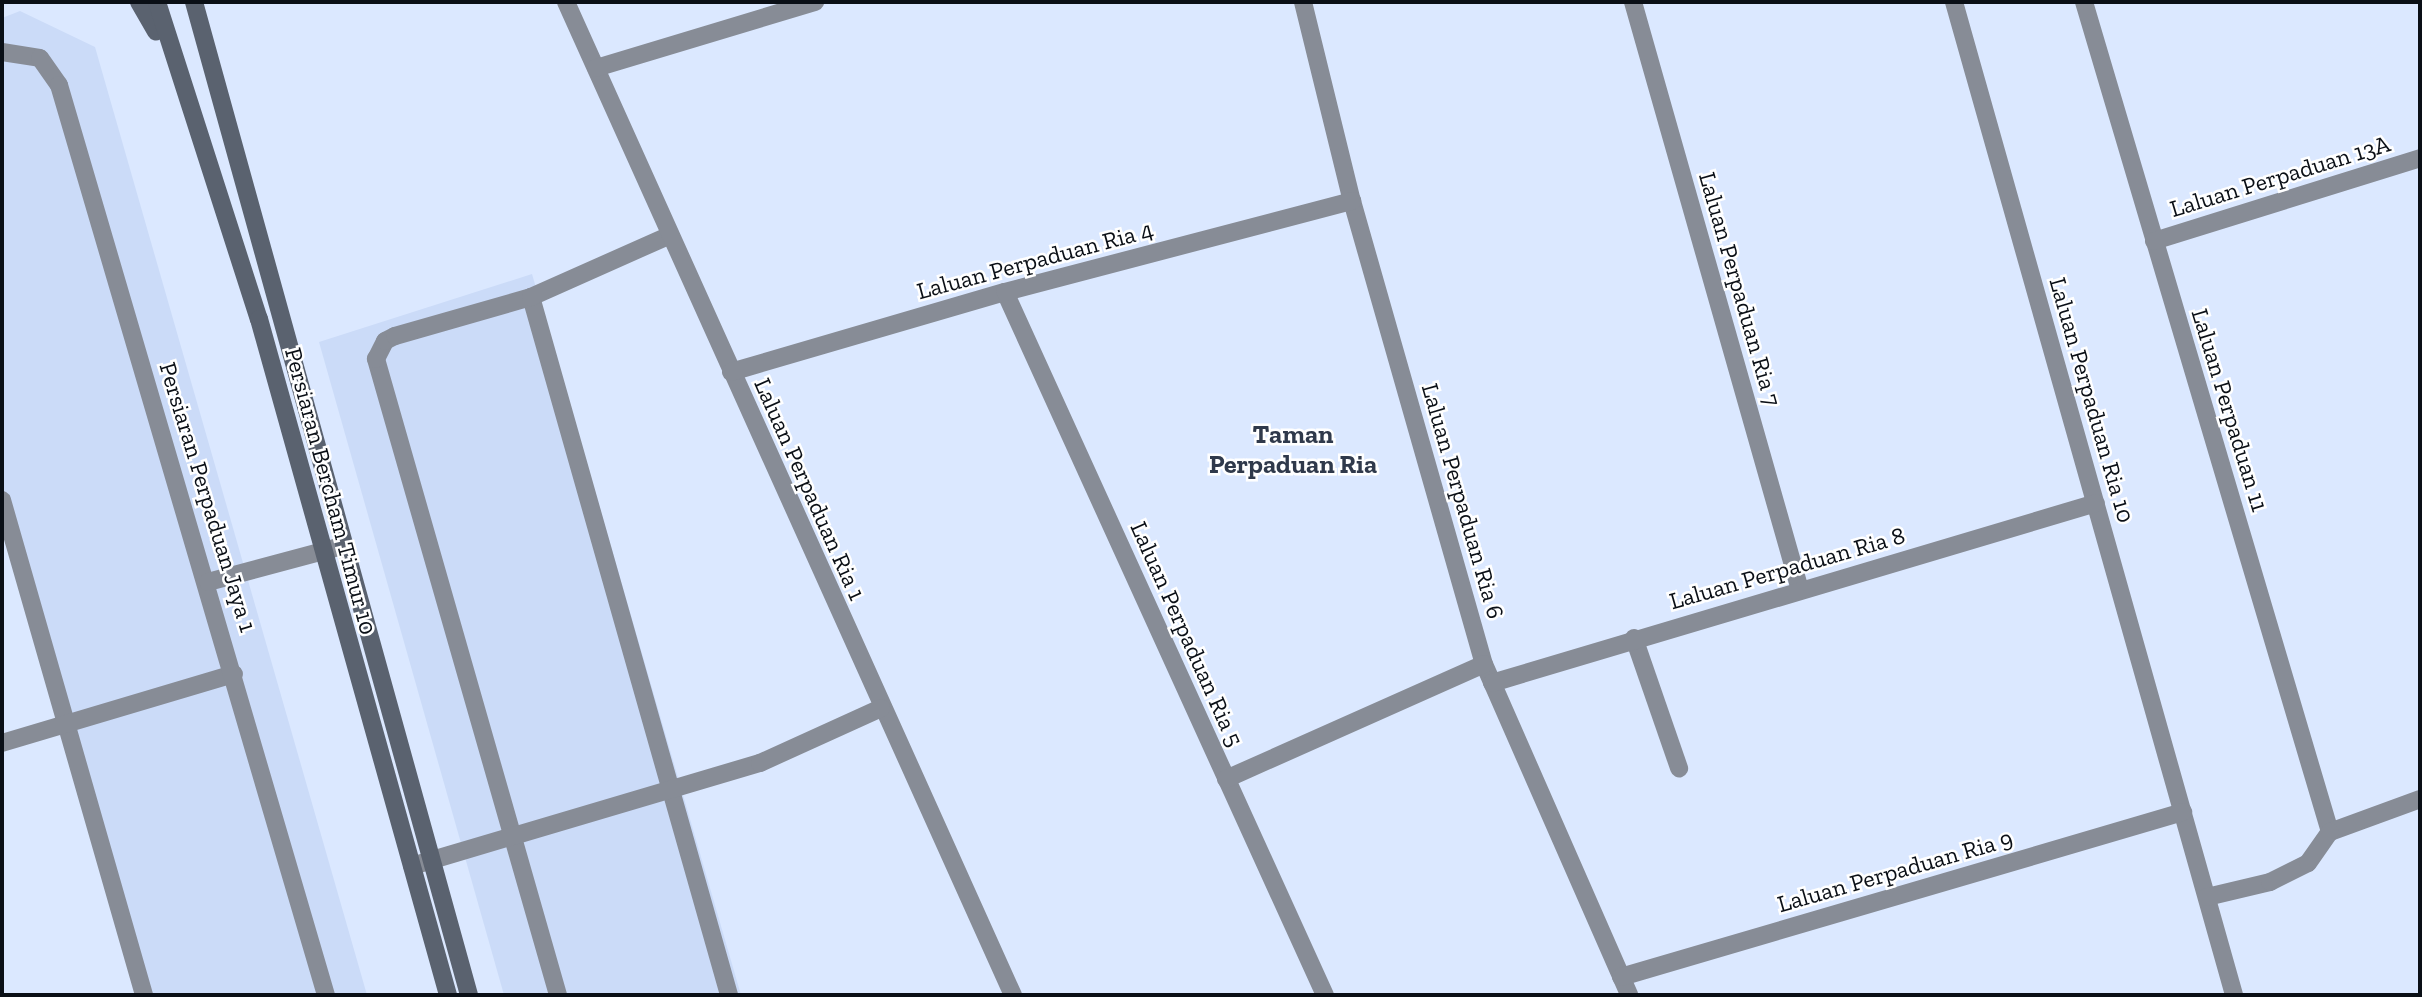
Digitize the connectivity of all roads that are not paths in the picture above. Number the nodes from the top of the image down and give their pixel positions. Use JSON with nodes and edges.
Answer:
{"nodes":[{"id":1,"x":139,"y":2,"type":"edge"},
{"id":2,"x":157,"y":2,"type":"edge"},
{"id":3,"x":188,"y":2,"type":"edge"},
{"id":4,"x":194,"y":2,"type":"edge"},
{"id":5,"x":566,"y":2,"type":"edge"},
{"id":6,"x":815,"y":2,"type":"edge"},
{"id":7,"x":1303,"y":2,"type":"edge"},
{"id":8,"x":1633,"y":2,"type":"edge"},
{"id":9,"x":1955,"y":2,"type":"edge"},
{"id":10,"x":2084,"y":2,"type":"edge"},
{"id":11,"x":199,"y":31,"type":"junction"},
{"id":12,"x":2,"y":51,"type":"edge"},
{"id":13,"x":596,"y":68,"type":"junction"},
{"id":14,"x":2420,"y":158,"type":"edge"},
{"id":15,"x":213,"y":170,"type":"junction"},
{"id":16,"x":1352,"y":201,"type":"junction"},
{"id":17,"x":670,"y":235,"type":"junction"},
{"id":18,"x":2154,"y":241,"type":"junction"},
{"id":19,"x":1005,"y":292,"type":"junction"},
{"id":20,"x":531,"y":297,"type":"junction"},
{"id":21,"x":731,"y":372,"type":"junction"},
{"id":22,"x":2,"y":500,"type":"edge"},
{"id":23,"x":2096,"y":503,"type":"junction"},
{"id":24,"x":342,"y":546,"type":"junction"},
{"id":25,"x":321,"y":552,"type":"junction"},
{"id":26,"x":208,"y":582,"type":"junction"},
{"id":27,"x":1800,"y":590,"type":"junction"},
{"id":28,"x":1634,"y":638,"type":"junction"},
{"id":29,"x":1484,"y":664,"type":"junction"},
{"id":30,"x":234,"y":674,"type":"junction"},
{"id":31,"x":1492,"y":683,"type":"junction"},
{"id":32,"x":881,"y":708,"type":"junction"},
{"id":33,"x":65,"y":720,"type":"junction"},
{"id":34,"x":2,"y":743,"type":"edge"},
{"id":35,"x":1679,"y":768,"type":"dead end"},
{"id":36,"x":1226,"y":779,"type":"junction"},
{"id":37,"x":667,"y":792,"type":"junction"},
{"id":38,"x":2420,"y":799,"type":"edge"},
{"id":39,"x":2183,"y":812,"type":"junction"},
{"id":40,"x":2330,"y":832,"type":"junction"},
{"id":41,"x":513,"y":837,"type":"junction"},
{"id":42,"x":431,"y":861,"type":"junction"},
{"id":43,"x":412,"y":866,"type":"junction"},
{"id":44,"x":2207,"y":897,"type":"junction"},
{"id":45,"x":1621,"y":977,"type":"junction"},
{"id":46,"x":145,"y":995,"type":"edge"},
{"id":47,"x":326,"y":995,"type":"edge"},
{"id":48,"x":448,"y":995,"type":"edge"},
{"id":49,"x":469,"y":995,"type":"edge"},
{"id":50,"x":558,"y":995,"type":"edge"},
{"id":51,"x":729,"y":995,"type":"edge"},
{"id":52,"x":1013,"y":995,"type":"edge"},
{"id":53,"x":1325,"y":995,"type":"edge"},
{"id":54,"x":1629,"y":995,"type":"edge"},
{"id":55,"x":2234,"y":995,"type":"edge"}],
"edges":[{"from":1,"to":15,"type":"street"},
{"from":2,"to":15,"type":"street","name":"Persiaran Bercham Timur 10"},
{"from":3,"to":11,"type":"street"},
{"from":4,"to":11,"type":"street","name":"Persiaran Bercham Timur 10"},
{"from":5,"to":13,"type":"street","name":"Laluan Perpaduan Ria 1"},
{"from":6,"to":13,"type":"street"},
{"from":7,"to":16,"type":"street","name":"Laluan Perpaduan Ria 6"},
{"from":8,"to":27,"type":"street","name":"Laluan Perpaduan Ria 7"},
{"from":9,"to":23,"type":"street","name":"Laluan Perpaduan Ria 10"},
{"from":10,"to":18,"type":"street","name":"Laluan Perpaduan 11"},
{"from":11,"to":24,"type":"street","name":"Persiaran Bercham Timur 10"},
{"from":12,"to":26,"type":"street","name":"Persiaran Perpaduan Jaya 1"},
{"from":13,"to":17,"type":"street","name":"Laluan Perpaduan Ria 1"},
{"from":14,"to":18,"type":"street","name":"Laluan Perpaduan 13A"},
{"from":15,"to":25,"type":"street","name":"Persiaran Bercham Timur 10"},
{"from":16,"to":19,"type":"street","name":"Laluan Perpaduan Ria 4"},
{"from":16,"to":29,"type":"street","name":"Laluan Perpaduan Ria 6"},
{"from":17,"to":20,"type":"street"},
{"from":17,"to":21,"type":"street","name":"Laluan Perpaduan Ria 1"},
{"from":18,"to":40,"type":"street","name":"Laluan Perpaduan 11"},
{"from":19,"to":21,"type":"street","name":"Laluan Perpaduan Ria 4"},
{"from":19,"to":36,"type":"street","name":"Laluan Perpaduan Ria 5"},
{"from":20,"to":37,"type":"street"},
{"from":20,"to":41,"type":"street"},
{"from":21,"to":32,"type":"street","name":"Laluan Perpaduan Ria 1"},
{"from":22,"to":33,"type":"street"},
{"from":23,"to":27,"type":"street","name":"Laluan Perpaduan Ria 8"},
{"from":23,"to":39,"type":"street","name":"Laluan Perpaduan Ria 10"},
{"from":24,"to":25,"type":"street"},
{"from":24,"to":42,"type":"street","name":"Persiaran Bercham Timur 10"},
{"from":25,"to":26,"type":"street"},
{"from":25,"to":43,"type":"street","name":"Persiaran Bercham Timur 10"},
{"from":26,"to":30,"type":"street","name":"Persiaran Perpaduan Jaya 1"},
{"from":27,"to":28,"type":"street","name":"Laluan Perpaduan Ria 8"},
{"from":28,"to":31,"type":"street","name":"Laluan Perpaduan Ria 8"},
{"from":28,"to":35,"type":"street"},
{"from":29,"to":31,"type":"street","name":"Laluan Perpaduan Ria 6"},
{"from":29,"to":36,"type":"street"},
{"from":30,"to":33,"type":"street"},
{"from":30,"to":47,"type":"street","name":"Persiaran Perpaduan Jaya 1"},
{"from":31,"to":45,"type":"street","name":"Laluan Perpaduan Ria 6"},
{"from":32,"to":37,"type":"street"},
{"from":32,"to":52,"type":"street","name":"Laluan Perpaduan Ria 1"},
{"from":33,"to":34,"type":"street"},
{"from":33,"to":46,"type":"street"},
{"from":36,"to":53,"type":"street","name":"Laluan Perpaduan Ria 5"},
{"from":37,"to":41,"type":"street"},
{"from":37,"to":51,"type":"street"},
{"from":38,"to":40,"type":"street"},
{"from":39,"to":44,"type":"street","name":"Laluan Perpaduan Ria 10"},
{"from":39,"to":45,"type":"street","name":"Laluan Perpaduan Ria 9"},
{"from":40,"to":44,"type":"street"},
{"from":41,"to":42,"type":"street"},
{"from":41,"to":50,"type":"street"},
{"from":42,"to":43,"type":"street"},
{"from":42,"to":49,"type":"street","name":"Persiaran Bercham Timur 10"},
{"from":43,"to":48,"type":"street","name":"Persiaran Bercham Timur 10"},
{"from":44,"to":55,"type":"street","name":"Laluan Perpaduan Ria 10"},
{"from":45,"to":54,"type":"street","name":"Laluan Perpaduan Ria 6"}]}
